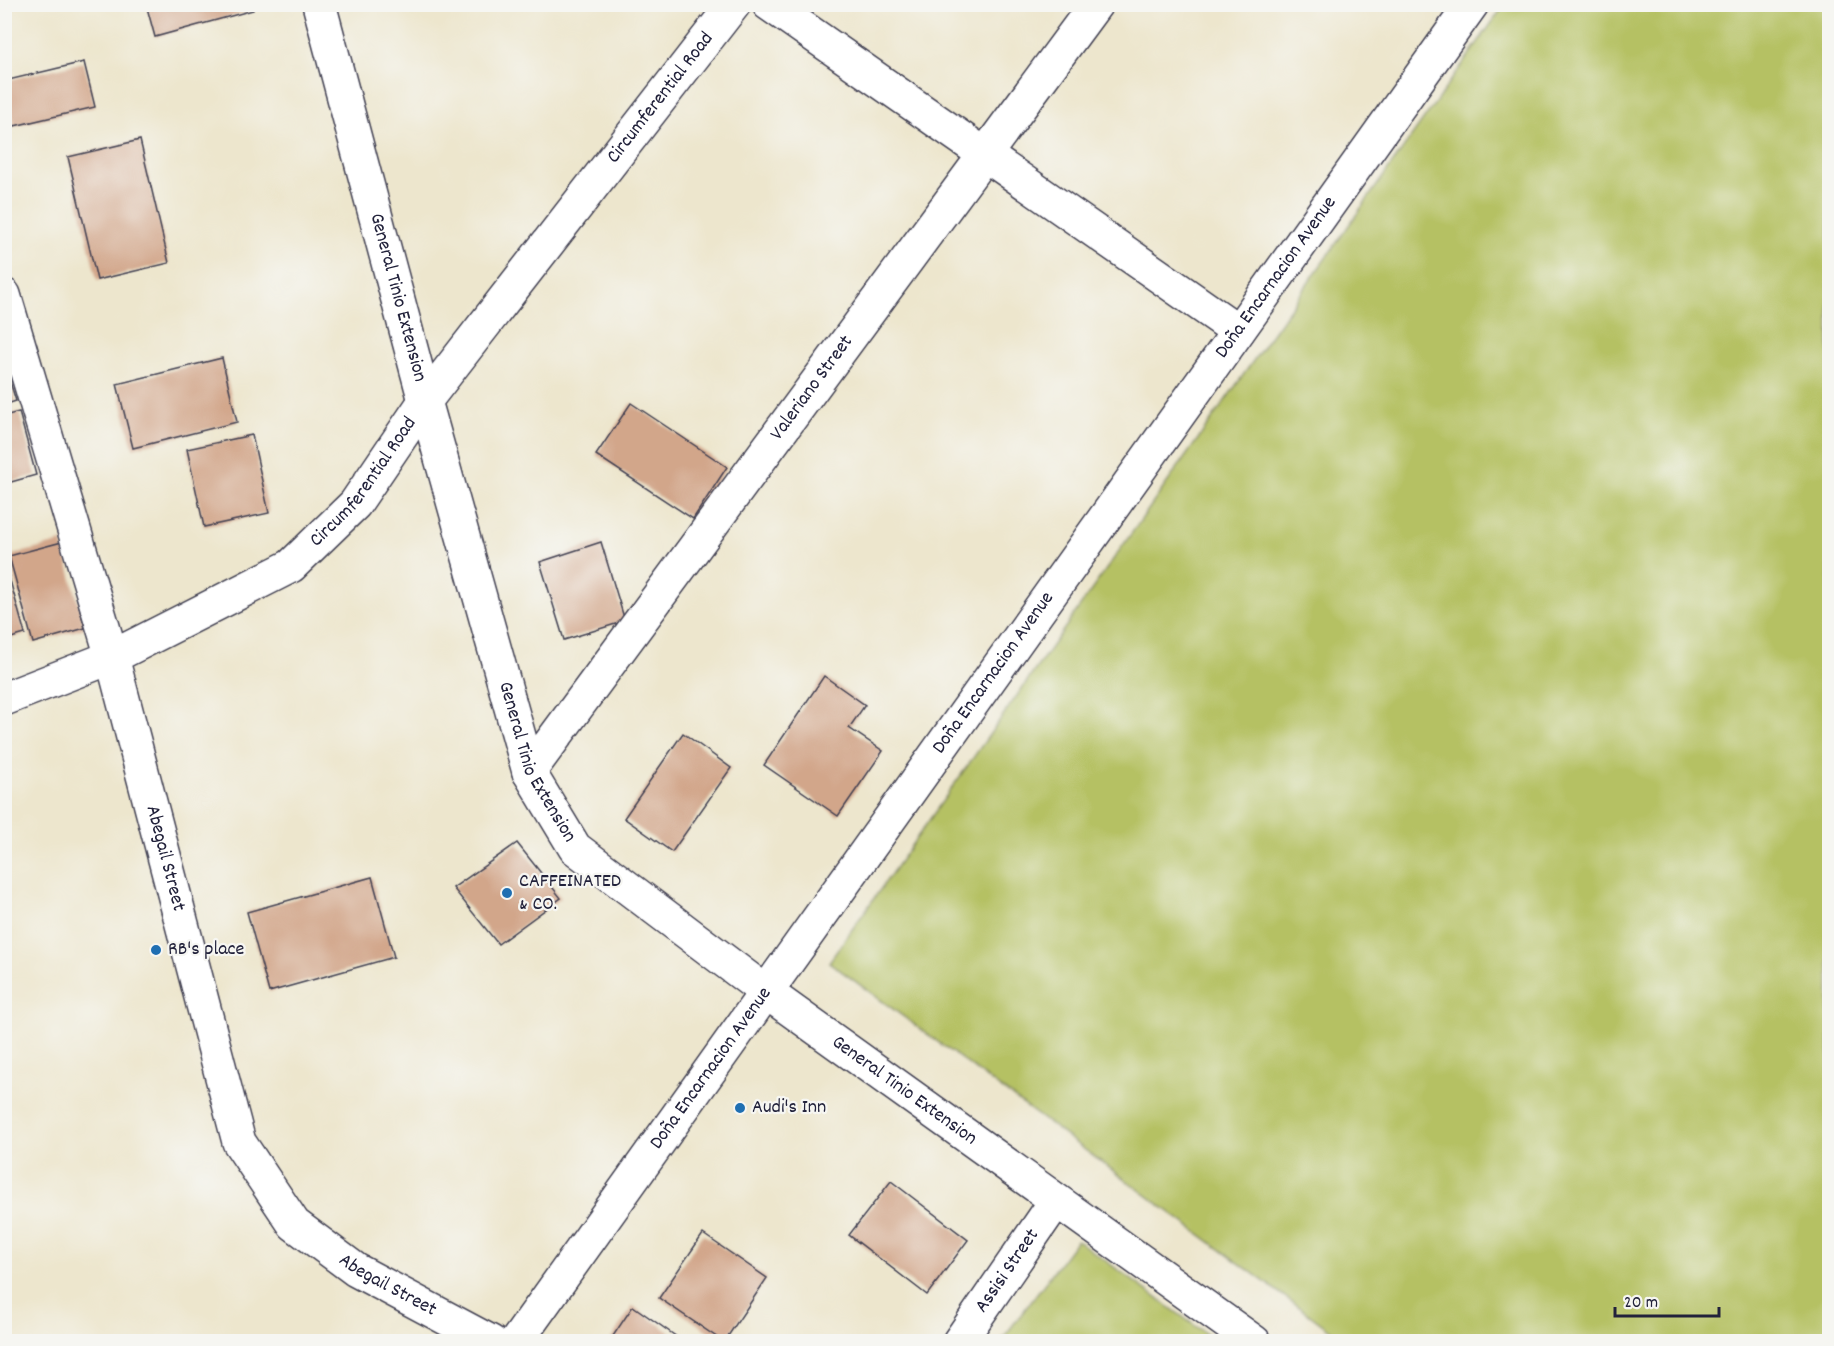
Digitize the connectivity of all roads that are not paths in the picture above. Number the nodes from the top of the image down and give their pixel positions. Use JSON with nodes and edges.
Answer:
{"nodes":[{"id":1,"x":734,"y":4,"type":"edge"},
{"id":2,"x":770,"y":4,"type":"edge"},
{"id":3,"x":1096,"y":4,"type":"edge"},
{"id":4,"x":1472,"y":4,"type":"edge"},
{"id":5,"x":322,"y":6,"type":"edge"},
{"id":6,"x":986,"y":156,"type":"junction"},
{"id":7,"x":4,"y":295,"type":"edge"},
{"id":8,"x":1238,"y":331,"type":"junction"},
{"id":9,"x":425,"y":401,"type":"junction"},
{"id":10,"x":112,"y":657,"type":"junction"},
{"id":11,"x":4,"y":699,"type":"edge"},
{"id":12,"x":529,"y":772,"type":"junction"},
{"id":13,"x":766,"y":992,"type":"junction"},
{"id":14,"x":1056,"y":1201,"type":"junction"},
{"id":15,"x":491,"y":1341,"type":"edge"},
{"id":16,"x":516,"y":1341,"type":"edge"},
{"id":17,"x":958,"y":1341,"type":"edge"},
{"id":18,"x":1254,"y":1341,"type":"edge"}],
"edges":[{"from":1,"to":9,"type":"street","name":"Circumferential Road"},
{"from":2,"to":6,"type":"street"},
{"from":3,"to":6,"type":"street","name":"Valeriano Street"},
{"from":4,"to":8,"type":"street","name":"Doña Encarnacion Avenue"},
{"from":5,"to":9,"type":"street","name":"General Tinio Extension"},
{"from":6,"to":8,"type":"street"},
{"from":6,"to":12,"type":"street","name":"Valeriano Street"},
{"from":7,"to":10,"type":"street","name":"Abegail Street"},
{"from":8,"to":13,"type":"street","name":"Doña Encarnacion Avenue"},
{"from":9,"to":10,"type":"street","name":"Circumferential Road"},
{"from":9,"to":12,"type":"street","name":"General Tinio Extension"},
{"from":10,"to":11,"type":"street","name":"Circumferential Road"},
{"from":10,"to":15,"type":"street","name":"Abegail Street"},
{"from":12,"to":13,"type":"street","name":"General Tinio Extension"},
{"from":13,"to":14,"type":"street","name":"General Tinio Extension"},
{"from":13,"to":16,"type":"street","name":"Doña Encarnacion Avenue"},
{"from":14,"to":17,"type":"street","name":"Assisi Street"},
{"from":14,"to":18,"type":"street","name":"General Tinio Extension"}]}
